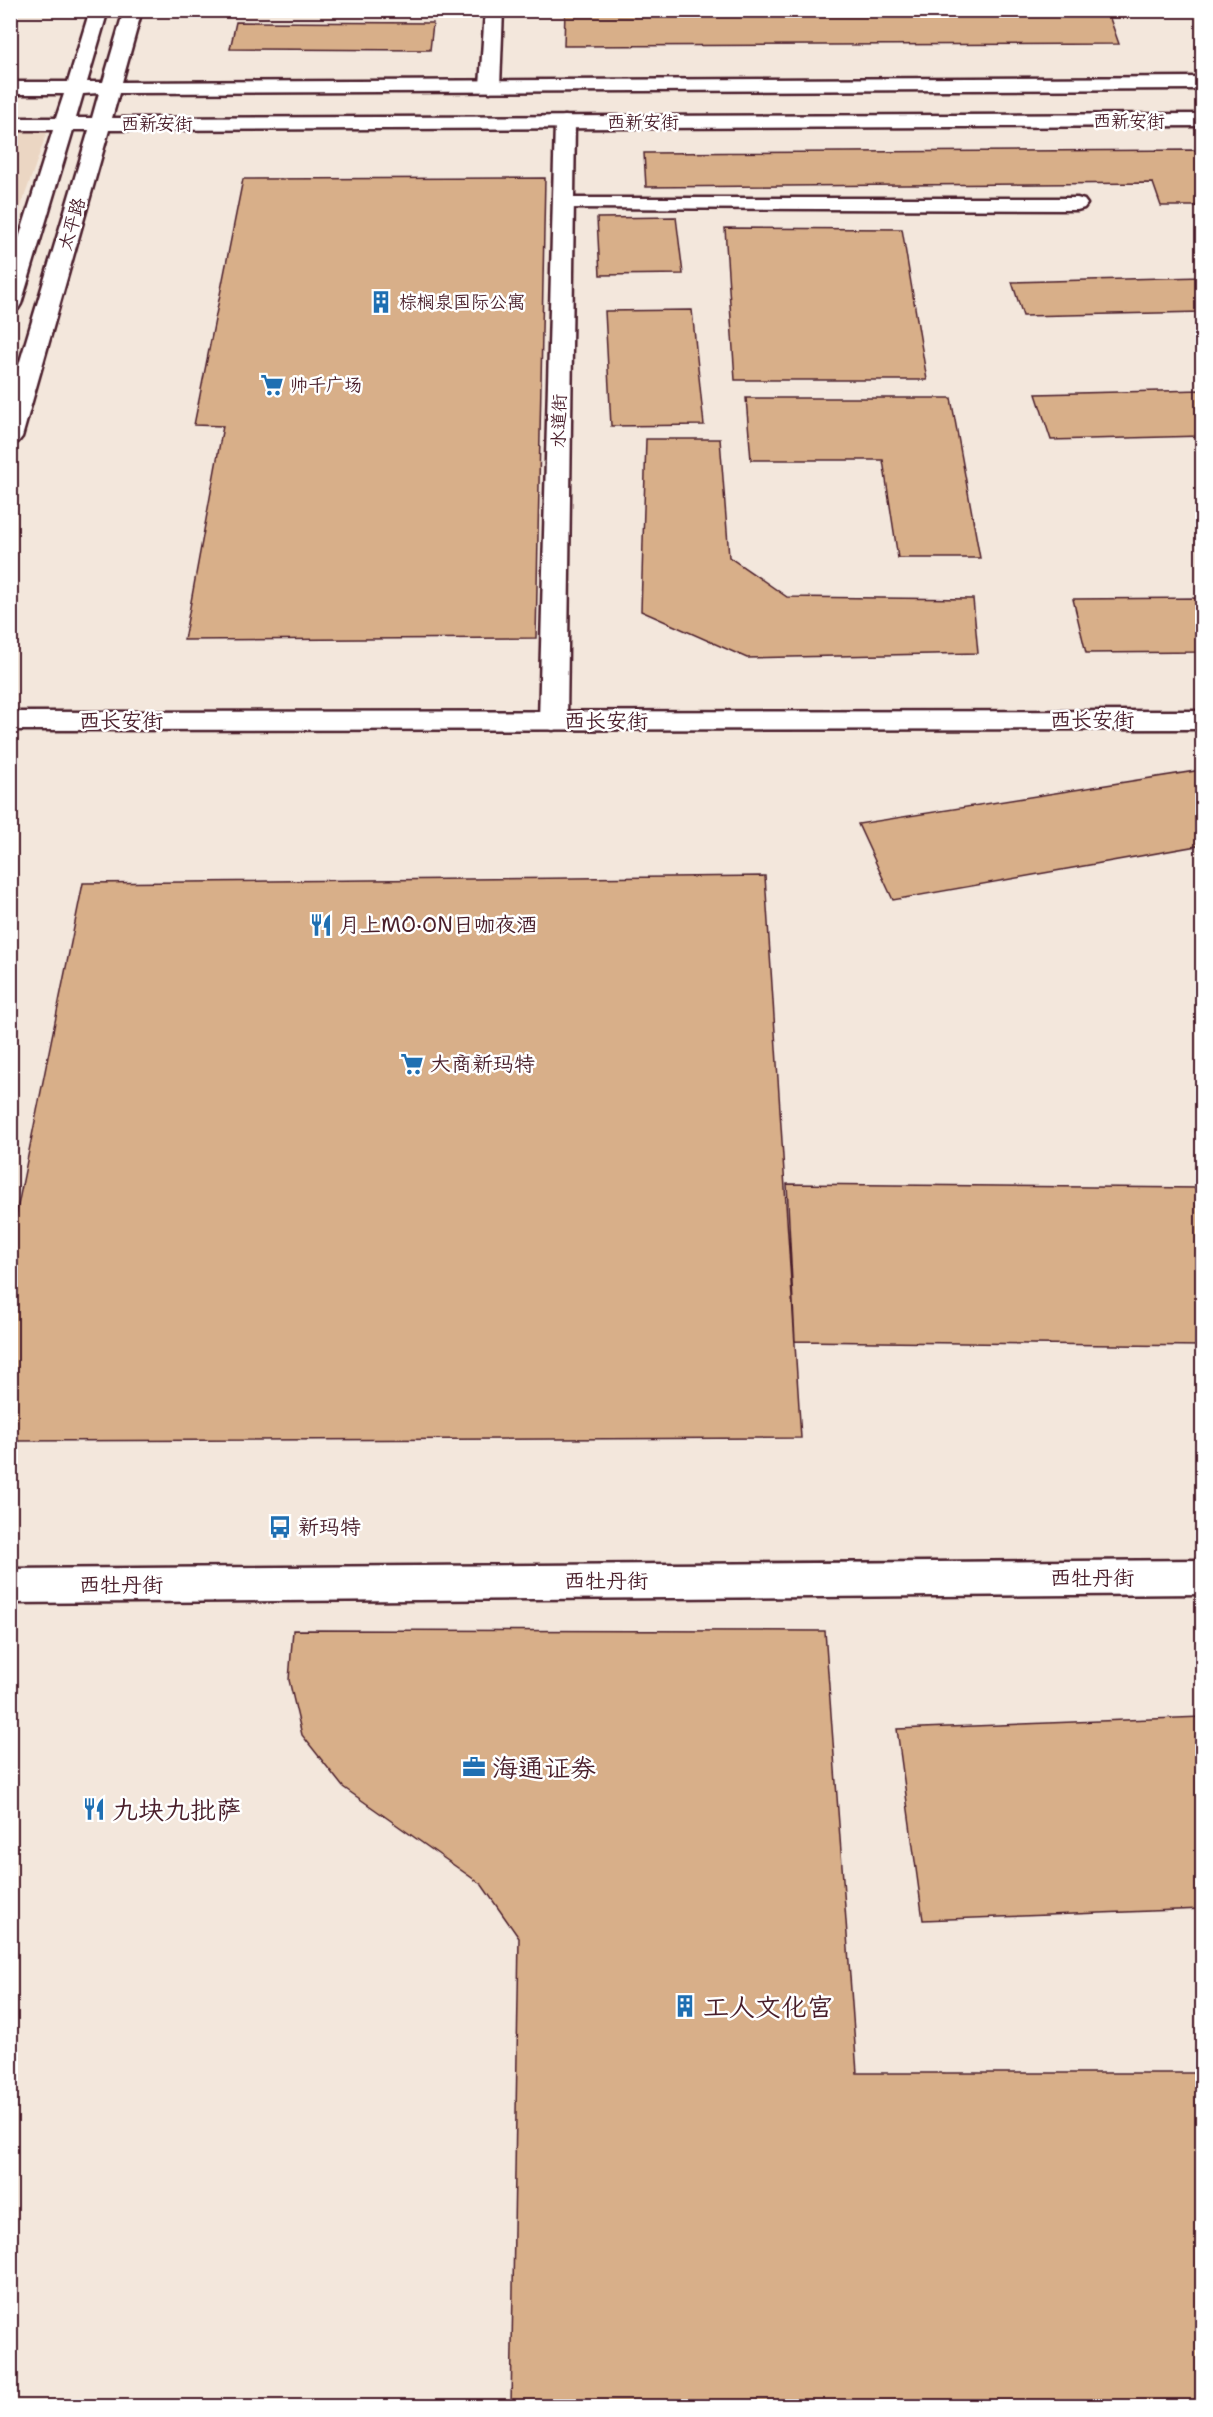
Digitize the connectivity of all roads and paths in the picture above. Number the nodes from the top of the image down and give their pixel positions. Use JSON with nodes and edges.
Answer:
{"nodes":[{"id":1,"x":99,"y":10,"type":"edge"},
{"id":2,"x":133,"y":10,"type":"edge"},
{"id":3,"x":494,"y":10,"type":"edge"},
{"id":4,"x":1203,"y":83,"type":"edge"},
{"id":5,"x":490,"y":86,"type":"junction"},
{"id":6,"x":10,"y":88,"type":"edge"},
{"id":7,"x":93,"y":88,"type":"junction"},
{"id":8,"x":1203,"y":120,"type":"edge"},
{"id":9,"x":565,"y":122,"type":"junction"},
{"id":10,"x":10,"y":124,"type":"edge"},
{"id":11,"x":83,"y":124,"type":"junction"},
{"id":12,"x":563,"y":204,"type":"junction"},
{"id":13,"x":1077,"y":204,"type":"dead end"},
{"id":14,"x":10,"y":304,"type":"edge"},
{"id":15,"x":10,"y":437,"type":"edge"},
{"id":16,"x":1203,"y":720,"type":"edge"},
{"id":17,"x":10,"y":721,"type":"edge"},
{"id":18,"x":553,"y":721,"type":"junction"},
{"id":19,"x":1203,"y":1577,"type":"edge"},
{"id":20,"x":10,"y":1586,"type":"edge"}],
"edges":[{"from":1,"to":7,"type":"main road","name":"太平路"},
{"from":2,"to":7,"type":"main road","name":"太平路"},
{"from":3,"to":5,"type":"main road"},
{"from":4,"to":5,"type":"main road","name":"西新安街"},
{"from":5,"to":7,"type":"main road","name":"西新安街"},
{"from":6,"to":7,"type":"main road","name":"西新安街"},
{"from":7,"to":11,"type":"main road","name":"太平路"},
{"from":7,"to":11,"type":"main road","name":"太平路"},
{"from":8,"to":9,"type":"main road","name":"西新安街"},
{"from":9,"to":11,"type":"main road","name":"西新安街"},
{"from":9,"to":12,"type":"main road","name":"水道街"},
{"from":10,"to":11,"type":"main road","name":"西新安街"},
{"from":11,"to":14,"type":"main road","name":"太平路"},
{"from":11,"to":15,"type":"main road","name":"太平路"},
{"from":12,"to":13,"type":"main road"},
{"from":12,"to":18,"type":"main road","name":"水道街"},
{"from":16,"to":18,"type":"main road","name":"西长安街"},
{"from":17,"to":18,"type":"main road","name":"西长安街"},
{"from":19,"to":20,"type":"main road","name":"西牡丹街"}]}
